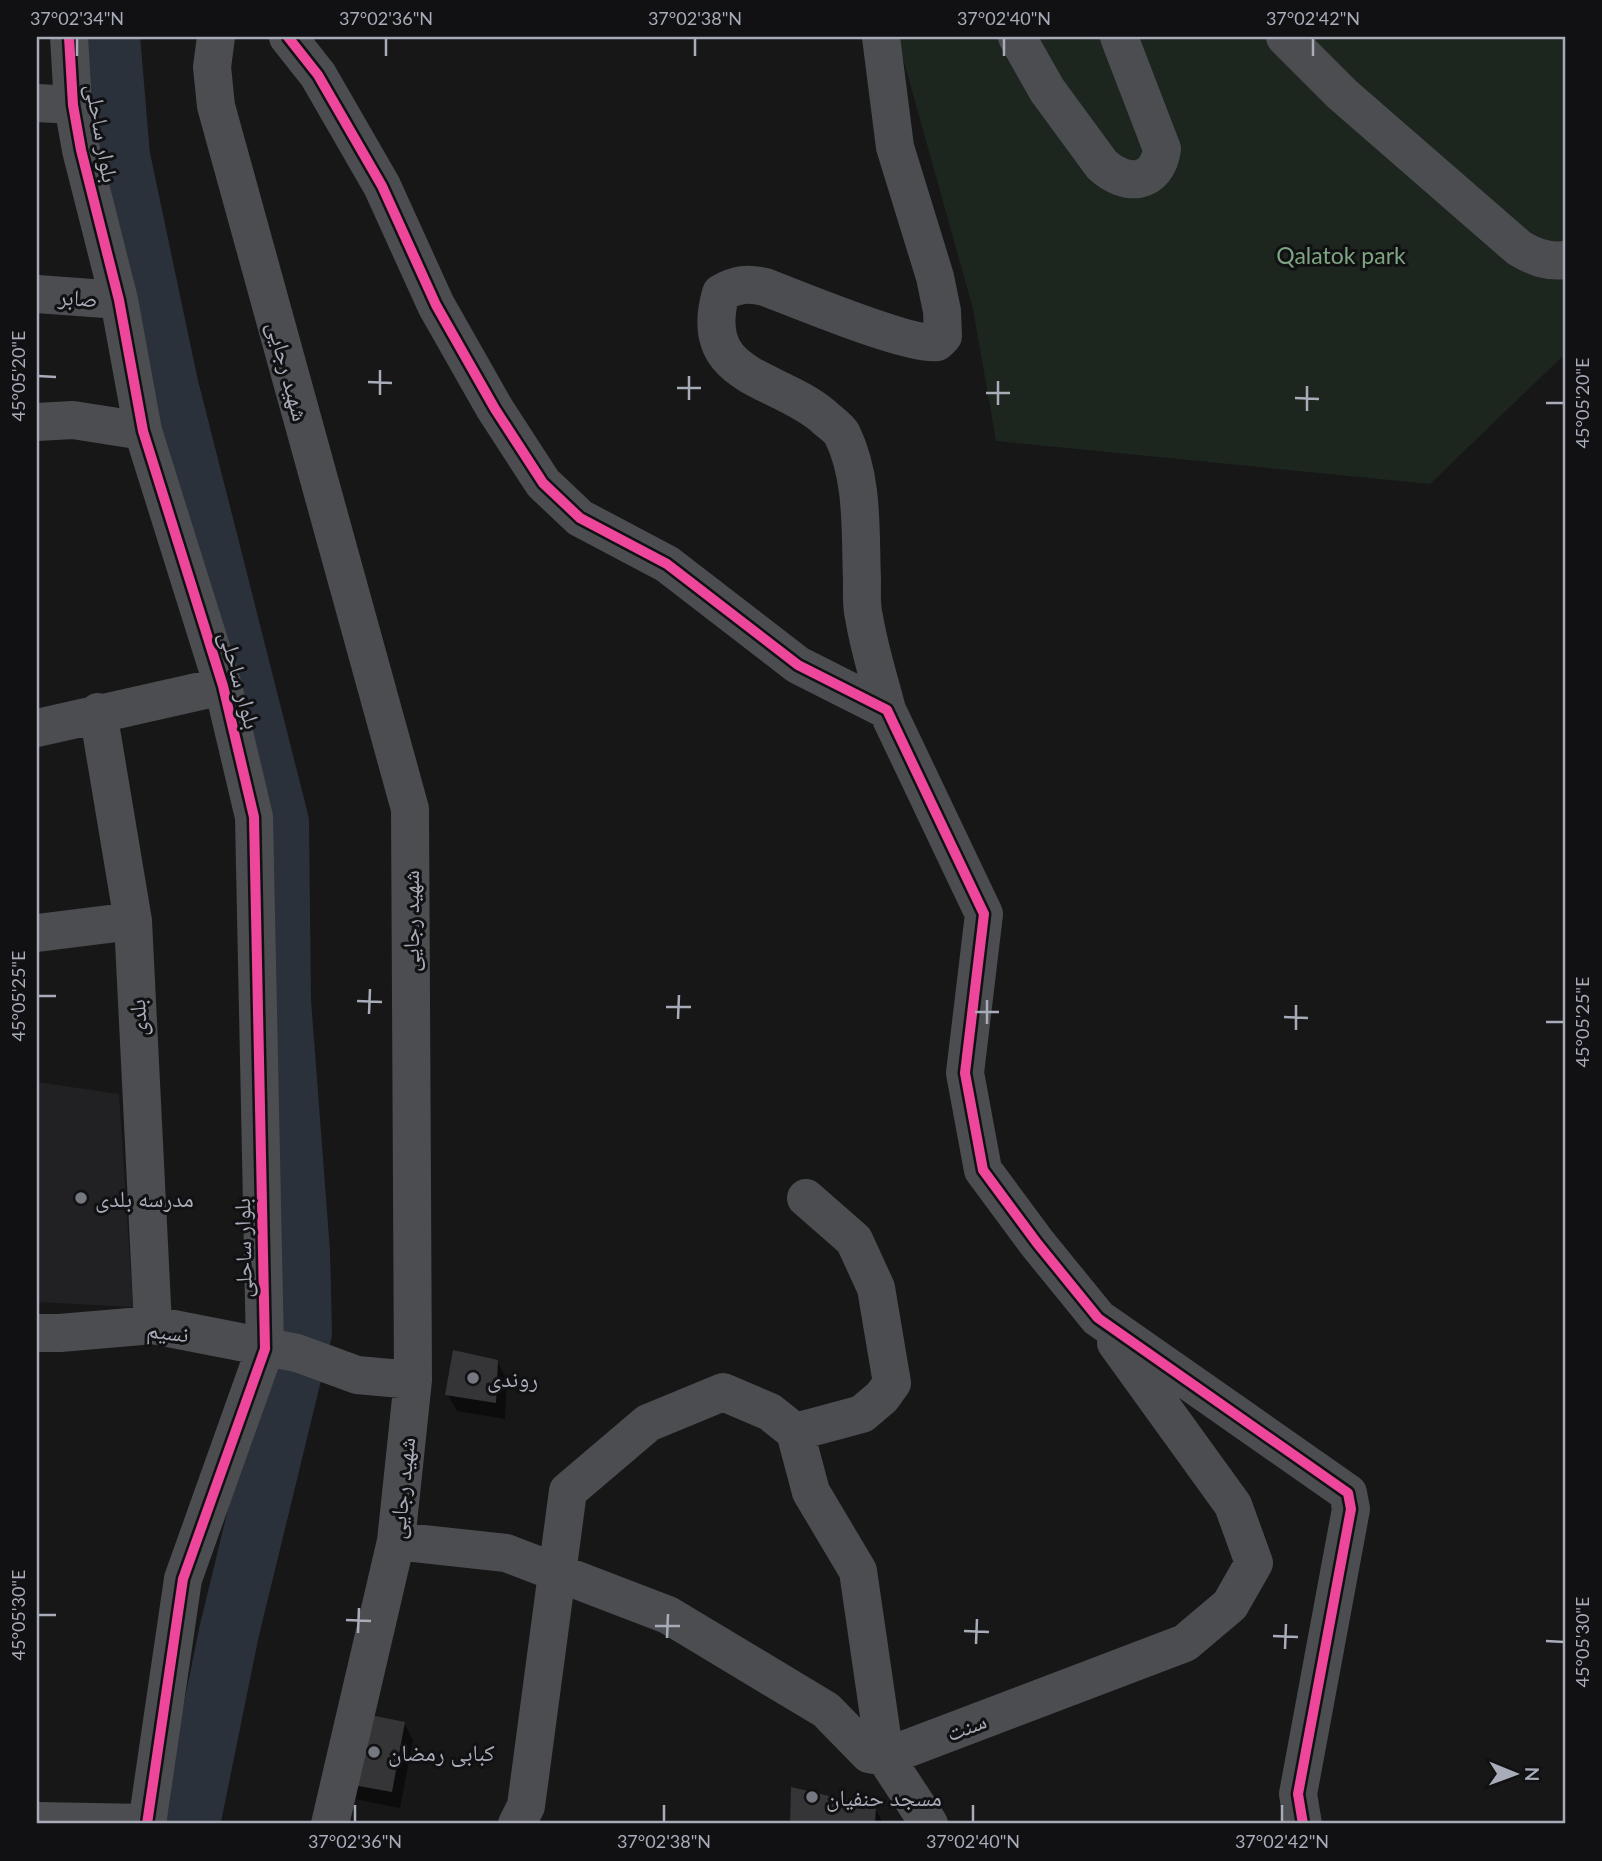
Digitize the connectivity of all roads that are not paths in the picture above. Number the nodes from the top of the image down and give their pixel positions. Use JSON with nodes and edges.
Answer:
{"nodes":[{"id":1,"x":69,"y":37,"type":"edge"},
{"id":2,"x":216,"y":37,"type":"edge"},
{"id":3,"x":288,"y":37,"type":"edge"},
{"id":4,"x":881,"y":37,"type":"edge"},
{"id":5,"x":1017,"y":37,"type":"edge"},
{"id":6,"x":1119,"y":37,"type":"edge"},
{"id":7,"x":1285,"y":37,"type":"edge"},
{"id":8,"x":55,"y":104,"type":"edge"},
{"id":9,"x":1565,"y":260,"type":"edge"},
{"id":10,"x":37,"y":294,"type":"edge"},
{"id":11,"x":120,"y":300,"type":"junction"},
{"id":12,"x":37,"y":422,"type":"edge"},
{"id":13,"x":143,"y":431,"type":"junction"},
{"id":14,"x":223,"y":685,"type":"junction"},
{"id":15,"x":887,"y":710,"type":"junction"},
{"id":16,"x":98,"y":712,"type":"junction"},
{"id":17,"x":37,"y":728,"type":"edge"},
{"id":18,"x":132,"y":921,"type":"junction"},
{"id":19,"x":37,"y":933,"type":"edge"},
{"id":20,"x":806,"y":1198,"type":"dead end"},
{"id":21,"x":1098,"y":1318,"type":"junction"},
{"id":22,"x":153,"y":1325,"type":"junction"},
{"id":23,"x":37,"y":1333,"type":"edge"},
{"id":24,"x":281,"y":1351,"type":"junction"},
{"id":25,"x":413,"y":1380,"type":"junction"},
{"id":26,"x":795,"y":1432,"type":"junction"},
{"id":27,"x":397,"y":1541,"type":"junction"},
{"id":28,"x":557,"y":1571,"type":"junction"},
{"id":29,"x":885,"y":1757,"type":"junction"},
{"id":30,"x":37,"y":1821,"type":"edge"},
{"id":31,"x":147,"y":1823,"type":"edge"},
{"id":32,"x":330,"y":1824,"type":"edge"},
{"id":33,"x":517,"y":1824,"type":"edge"},
{"id":34,"x":929,"y":1824,"type":"edge"},
{"id":35,"x":1303,"y":1824,"type":"edge"}],
"edges":[{"from":1,"to":8,"type":"street","name":"بلوار ساحلی"},
{"from":2,"to":25,"type":"street","name":"شهید رجایی"},
{"from":3,"to":15,"type":"street"},
{"from":4,"to":15,"type":"street"},
{"from":5,"to":6,"type":"street"},
{"from":7,"to":9,"type":"street"},
{"from":8,"to":11,"type":"street","name":"بلوار ساحلی"},
{"from":10,"to":11,"type":"street","name":"صابر"},
{"from":11,"to":13,"type":"street","name":"بلوار ساحلی"},
{"from":12,"to":13,"type":"street"},
{"from":13,"to":14,"type":"street","name":"بلوار ساحلی"},
{"from":14,"to":16,"type":"street"},
{"from":14,"to":24,"type":"street","name":"بلوار ساحلی"},
{"from":15,"to":21,"type":"street"},
{"from":16,"to":17,"type":"street"},
{"from":16,"to":18,"type":"street","name":"بلدی"},
{"from":18,"to":19,"type":"street"},
{"from":18,"to":22,"type":"street","name":"بلدی"},
{"from":20,"to":26,"type":"street"},
{"from":21,"to":29,"type":"street","name":"سنت"},
{"from":21,"to":35,"type":"street"},
{"from":22,"to":23,"type":"street","name":"نسیم"},
{"from":22,"to":24,"type":"street","name":"نسیم"},
{"from":24,"to":25,"type":"street","name":"نسیم"},
{"from":24,"to":31,"type":"street"},
{"from":25,"to":27,"type":"street","name":"شهید رجایی"},
{"from":26,"to":28,"type":"street"},
{"from":26,"to":29,"type":"street"},
{"from":27,"to":28,"type":"street"},
{"from":27,"to":32,"type":"street","name":"شهید رجایی"},
{"from":28,"to":29,"type":"street"},
{"from":28,"to":33,"type":"street"},
{"from":29,"to":34,"type":"street"},
{"from":30,"to":31,"type":"street"}]}
